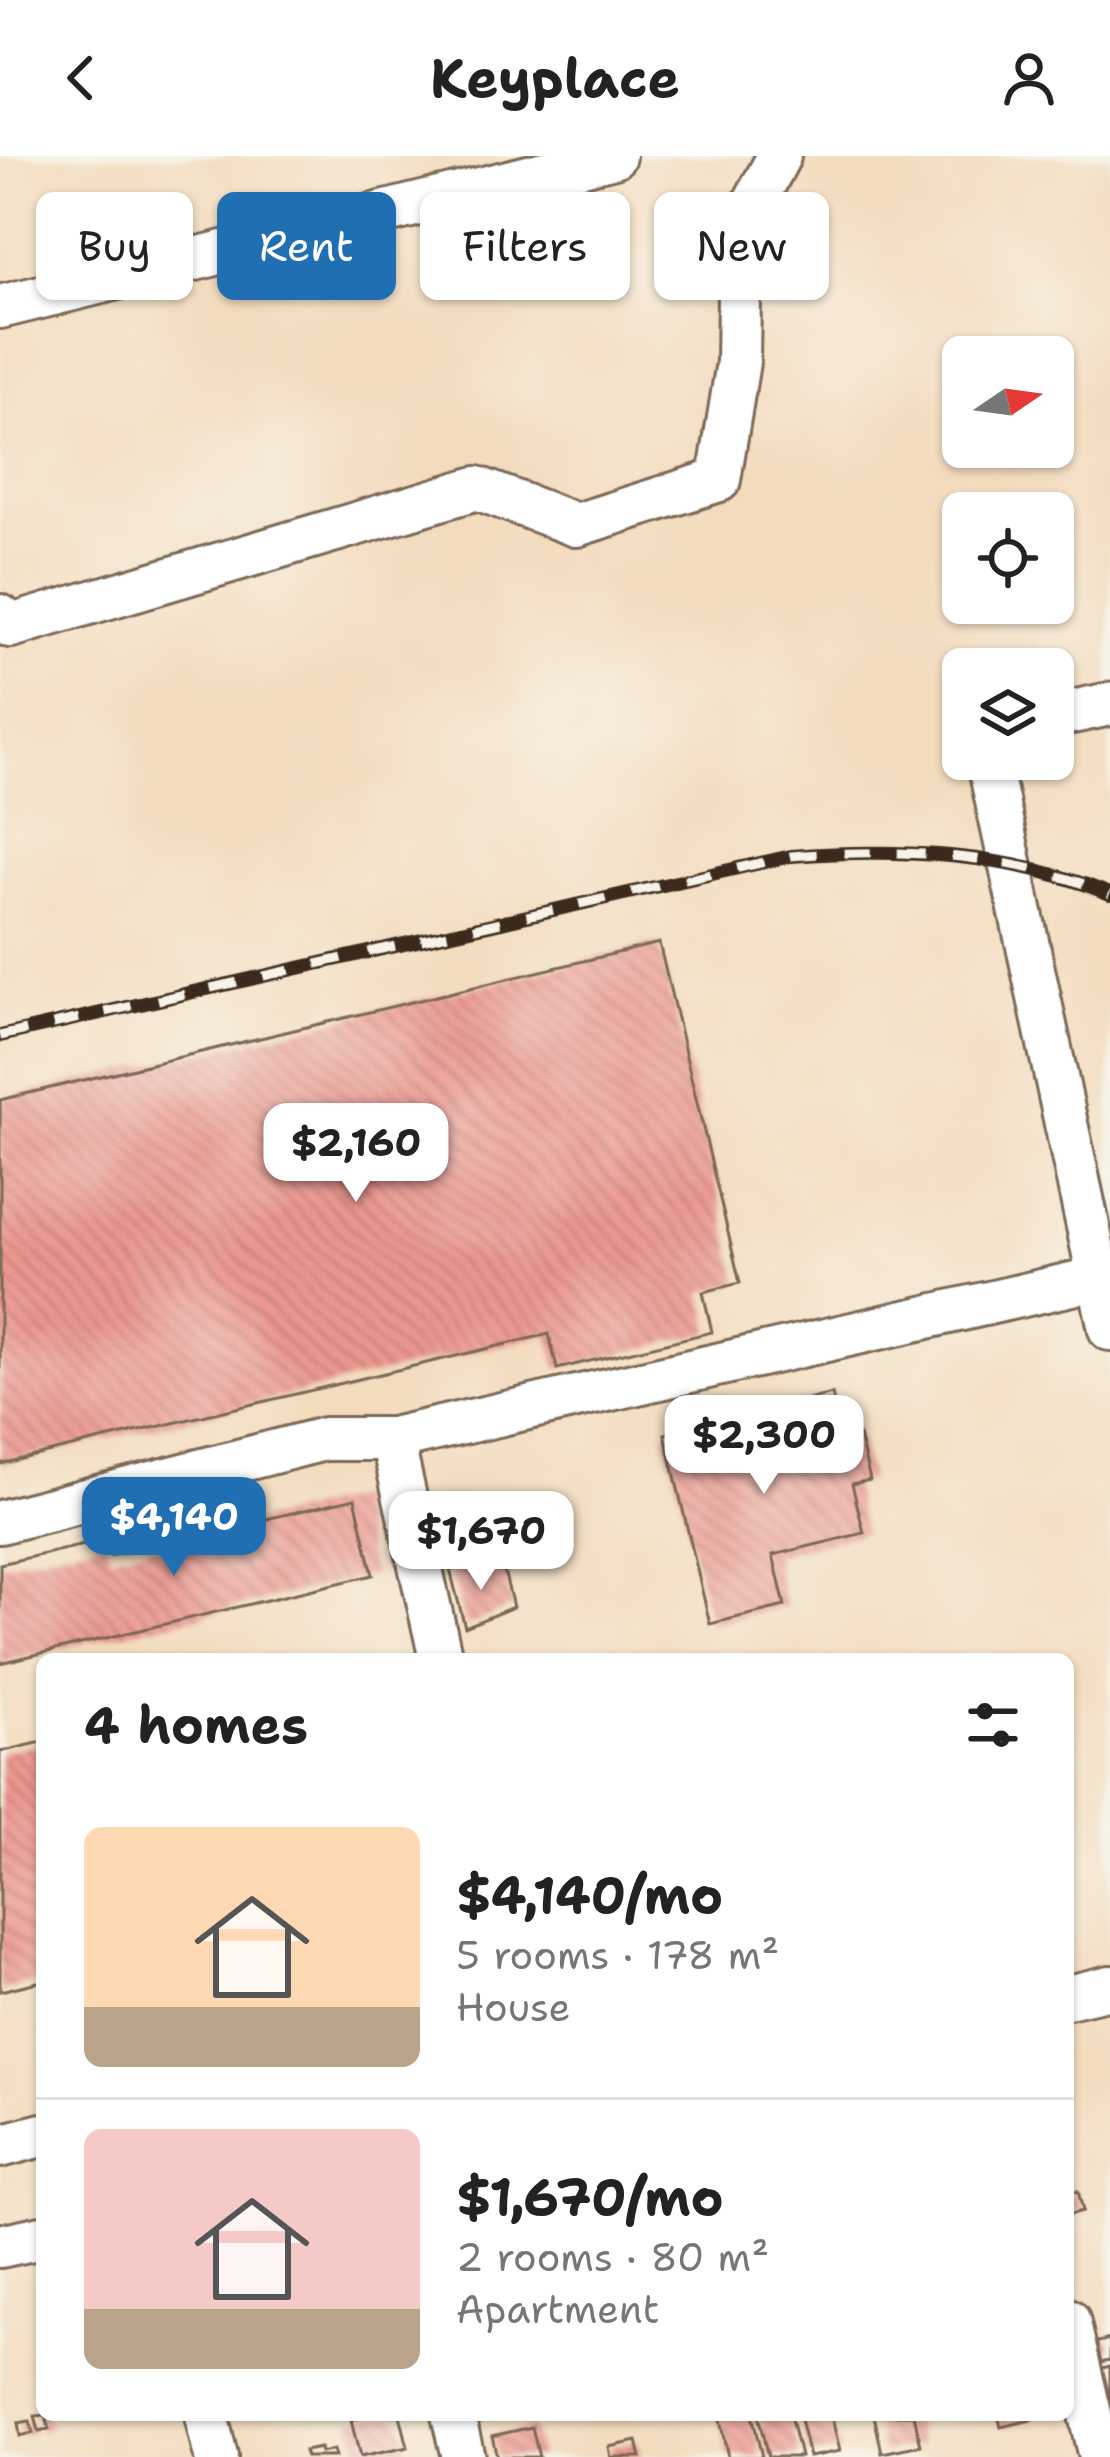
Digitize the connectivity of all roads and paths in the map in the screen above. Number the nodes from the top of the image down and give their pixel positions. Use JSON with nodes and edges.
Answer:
{"nodes":[{"id":1,"x":614,"y":156,"type":"edge"},
{"id":2,"x":779,"y":156,"type":"edge"},
{"id":3,"x":0,"y":307,"type":"edge"},
{"id":4,"x":4,"y":629,"type":"edge"},
{"id":5,"x":1110,"y":704,"type":"edge"},
{"id":6,"x":1074,"y":712,"type":"edge"},
{"id":7,"x":992,"y":780,"type":"edge"},
{"id":8,"x":1098,"y":1279,"type":"junction"},
{"id":9,"x":1110,"y":1329,"type":"edge"},
{"id":10,"x":392,"y":1439,"type":"junction"},
{"id":11,"x":0,"y":1522,"type":"edge"},
{"id":12,"x":441,"y":1653,"type":"edge"},
{"id":13,"x":1110,"y":1987,"type":"edge"},
{"id":14,"x":1074,"y":1996,"type":"edge"},
{"id":15,"x":36,"y":2137,"type":"edge"},
{"id":16,"x":0,"y":2146,"type":"edge"},
{"id":17,"x":36,"y":2237,"type":"edge"},
{"id":18,"x":0,"y":2245,"type":"edge"},
{"id":19,"x":1074,"y":2346,"type":"edge"},
{"id":20,"x":207,"y":2421,"type":"edge"},
{"id":21,"x":454,"y":2421,"type":"edge"},
{"id":22,"x":216,"y":2457,"type":"edge"},
{"id":23,"x":463,"y":2457,"type":"edge"},
{"id":24,"x":1100,"y":2457,"type":"edge"}],
"edges":[{"from":1,"to":3,"type":"street"},
{"from":2,"to":4,"type":"street"},
{"from":5,"to":6,"type":"street"},
{"from":7,"to":8,"type":"street"},
{"from":8,"to":9,"type":"street"},
{"from":8,"to":10,"type":"street"},
{"from":10,"to":11,"type":"street"},
{"from":10,"to":12,"type":"street"},
{"from":13,"to":14,"type":"street"},
{"from":15,"to":16,"type":"street"},
{"from":17,"to":18,"type":"street"},
{"from":19,"to":24,"type":"street"},
{"from":20,"to":22,"type":"street"},
{"from":21,"to":23,"type":"street"}]}
